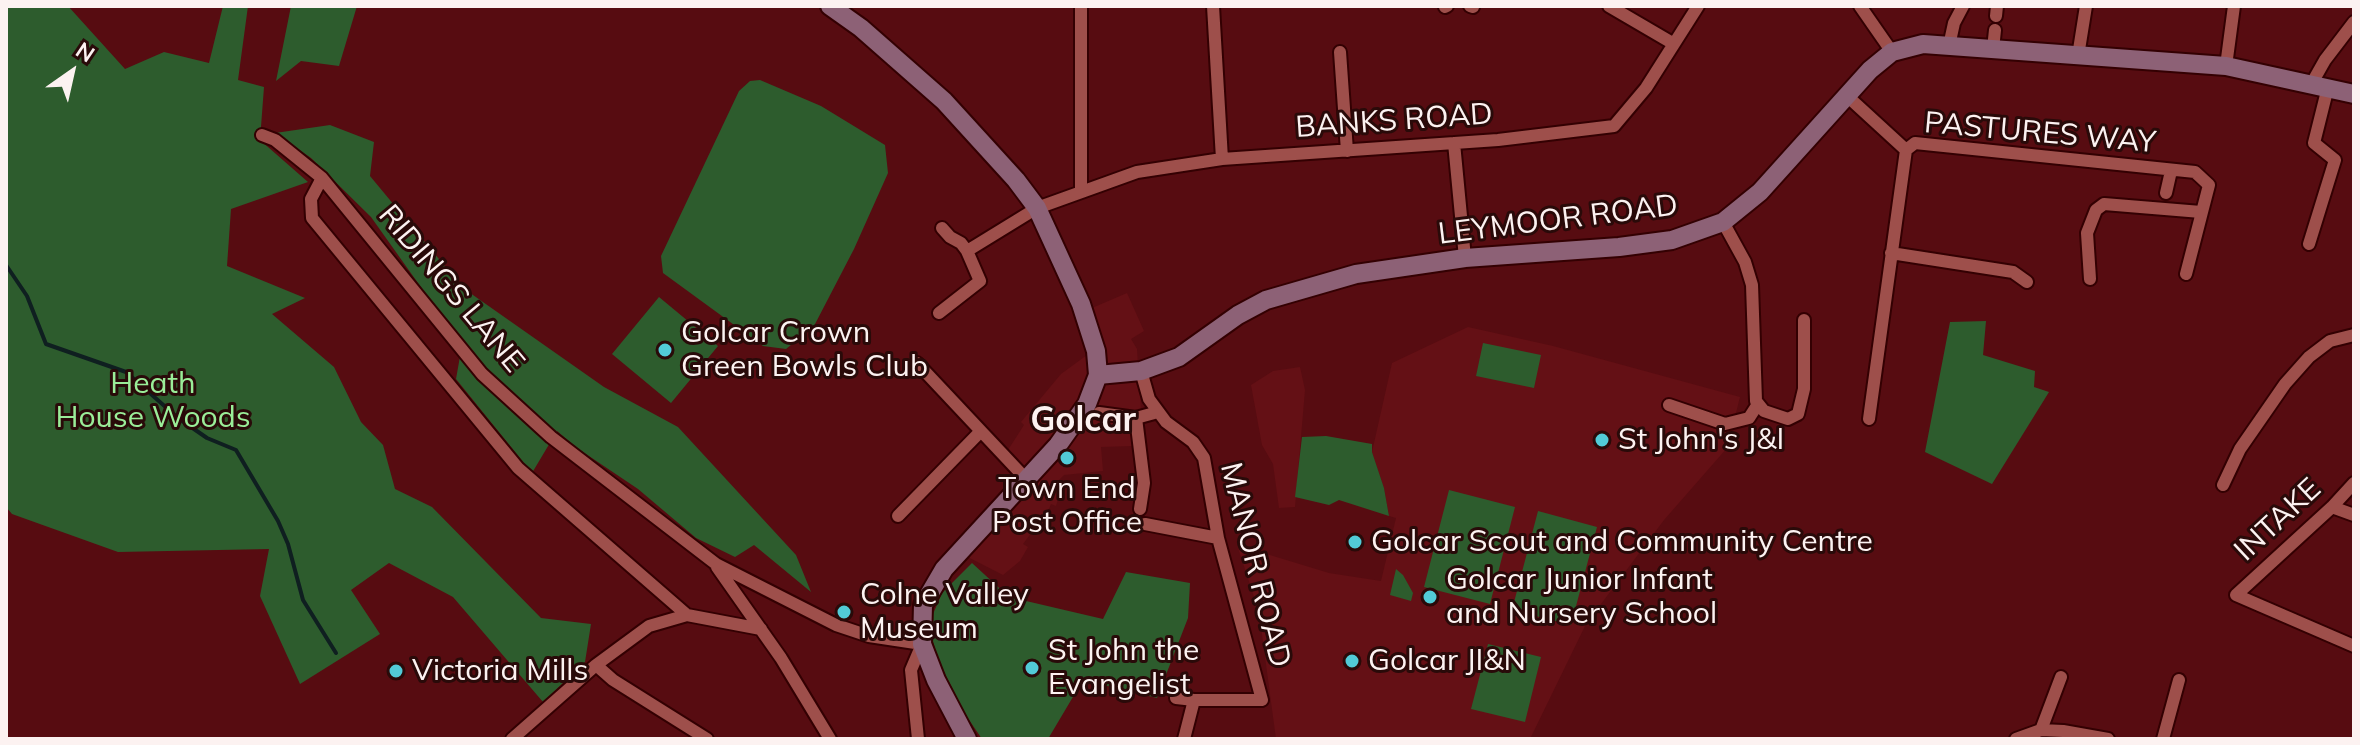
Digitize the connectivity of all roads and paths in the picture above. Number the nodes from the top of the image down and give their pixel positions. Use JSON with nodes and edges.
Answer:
{"nodes":[{"id":1,"x":830,"y":6,"type":"edge"},
{"id":2,"x":1081,"y":6,"type":"edge"},
{"id":3,"x":1213,"y":6,"type":"edge"},
{"id":4,"x":1609,"y":6,"type":"edge"},
{"id":5,"x":1698,"y":6,"type":"edge"},
{"id":6,"x":1860,"y":6,"type":"edge"},
{"id":7,"x":1963,"y":6,"type":"edge"},
{"id":8,"x":2086,"y":6,"type":"edge"},
{"id":9,"x":2234,"y":6,"type":"edge"},
{"id":10,"x":1996,"y":17,"type":"edge"},
{"id":11,"x":2354,"y":22,"type":"edge"},
{"id":12,"x":1674,"y":44,"type":"junction"},
{"id":13,"x":1949,"y":46,"type":"junction"},
{"id":14,"x":1993,"y":49,"type":"junction"},
{"id":15,"x":1340,"y":52,"type":"dead end"},
{"id":16,"x":1892,"y":52,"type":"junction"},
{"id":17,"x":2078,"y":56,"type":"junction"},
{"id":18,"x":2226,"y":66,"type":"junction"},
{"id":19,"x":2320,"y":85,"type":"junction"},
{"id":20,"x":2354,"y":94,"type":"edge"},
{"id":21,"x":1846,"y":95,"type":"junction"},
{"id":22,"x":262,"y":135,"type":"dead end"},
{"id":23,"x":1454,"y":143,"type":"junction"},
{"id":24,"x":1906,"y":150,"type":"junction"},
{"id":25,"x":1347,"y":151,"type":"junction"},
{"id":26,"x":1222,"y":159,"type":"junction"},
{"id":27,"x":2171,"y":171,"type":"junction"},
{"id":28,"x":322,"y":178,"type":"junction"},
{"id":29,"x":1081,"y":192,"type":"junction"},
{"id":30,"x":2166,"y":193,"type":"dead end"},
{"id":31,"x":1037,"y":208,"type":"junction"},
{"id":32,"x":2201,"y":212,"type":"junction"},
{"id":33,"x":1723,"y":222,"type":"junction"},
{"id":34,"x":942,"y":228,"type":"dead end"},
{"id":35,"x":2309,"y":244,"type":"dead end"},
{"id":36,"x":967,"y":251,"type":"junction"},
{"id":37,"x":1891,"y":253,"type":"junction"},
{"id":38,"x":1465,"y":258,"type":"junction"},
{"id":39,"x":2186,"y":274,"type":"dead end"},
{"id":40,"x":2090,"y":279,"type":"dead end"},
{"id":41,"x":2027,"y":282,"type":"dead end"},
{"id":42,"x":939,"y":313,"type":"dead end"},
{"id":43,"x":1804,"y":320,"type":"dead end"},
{"id":44,"x":2354,"y":335,"type":"edge"},
{"id":45,"x":917,"y":363,"type":"dead end"},
{"id":46,"x":1141,"y":371,"type":"junction"},
{"id":47,"x":1098,"y":375,"type":"junction"},
{"id":48,"x":1758,"y":404,"type":"junction"},
{"id":49,"x":1669,"y":405,"type":"dead end"},
{"id":50,"x":1158,"y":412,"type":"junction"},
{"id":51,"x":1099,"y":413,"type":"dead end"},
{"id":52,"x":1136,"y":418,"type":"junction"},
{"id":53,"x":1869,"y":419,"type":"dead end"},
{"id":54,"x":980,"y":432,"type":"junction"},
{"id":55,"x":1026,"y":479,"type":"junction"},
{"id":56,"x":2354,"y":483,"type":"edge"},
{"id":57,"x":2223,"y":485,"type":"dead end"},
{"id":58,"x":2332,"y":507,"type":"junction"},
{"id":59,"x":1140,"y":509,"type":"dead end"},
{"id":60,"x":2354,"y":515,"type":"edge"},
{"id":61,"x":898,"y":516,"type":"dead end"},
{"id":62,"x":1145,"y":524,"type":"dead end"},
{"id":63,"x":1218,"y":538,"type":"junction"},
{"id":64,"x":716,"y":564,"type":"junction"},
{"id":65,"x":687,"y":615,"type":"junction"},
{"id":66,"x":761,"y":629,"type":"junction"},
{"id":67,"x":922,"y":644,"type":"junction"},
{"id":68,"x":2354,"y":646,"type":"edge"},
{"id":69,"x":596,"y":665,"type":"junction"},
{"id":70,"x":2061,"y":677,"type":"dead end"},
{"id":71,"x":2179,"y":680,"type":"dead end"},
{"id":72,"x":1176,"y":698,"type":"dead end"},
{"id":73,"x":1194,"y":700,"type":"junction"},
{"id":74,"x":2041,"y":730,"type":"junction"},
{"id":75,"x":512,"y":739,"type":"edge"},
{"id":76,"x":707,"y":739,"type":"edge"},
{"id":77,"x":830,"y":739,"type":"edge"},
{"id":78,"x":918,"y":739,"type":"edge"},
{"id":79,"x":967,"y":739,"type":"edge"},
{"id":80,"x":1184,"y":739,"type":"edge"},
{"id":81,"x":2016,"y":739,"type":"edge"},
{"id":82,"x":2108,"y":739,"type":"edge"},
{"id":83,"x":2163,"y":739,"type":"edge"}],
"edges":[{"from":1,"to":31,"type":"street"},
{"from":2,"to":29,"type":"street"},
{"from":3,"to":26,"type":"street"},
{"from":4,"to":12,"type":"street"},
{"from":5,"to":12,"type":"street","name":"BANKS ROAD"},
{"from":6,"to":16,"type":"street"},
{"from":7,"to":13,"type":"street"},
{"from":8,"to":17,"type":"street"},
{"from":9,"to":18,"type":"street"},
{"from":10,"to":14,"type":"street"},
{"from":11,"to":19,"type":"street"},
{"from":12,"to":23,"type":"street","name":"BANKS ROAD"},
{"from":13,"to":14,"type":"street"},
{"from":13,"to":16,"type":"street"},
{"from":14,"to":17,"type":"street"},
{"from":15,"to":25,"type":"street"},
{"from":16,"to":21,"type":"street","name":"LEYMOOR ROAD"},
{"from":17,"to":18,"type":"street"},
{"from":18,"to":19,"type":"street"},
{"from":19,"to":20,"type":"street"},
{"from":19,"to":35,"type":"street"},
{"from":21,"to":24,"type":"street"},
{"from":21,"to":33,"type":"street","name":"LEYMOOR ROAD"},
{"from":22,"to":28,"type":"street","name":"RIDINGS LANE"},
{"from":23,"to":25,"type":"street","name":"BANKS ROAD"},
{"from":23,"to":38,"type":"street"},
{"from":24,"to":27,"type":"street","name":"PASTURES WAY"},
{"from":24,"to":37,"type":"street"},
{"from":25,"to":26,"type":"street","name":"BANKS ROAD"},
{"from":26,"to":29,"type":"street","name":"BANKS ROAD"},
{"from":27,"to":30,"type":"street","name":"PASTURES WAY"},
{"from":27,"to":32,"type":"street","name":"PASTURES WAY"},
{"from":28,"to":64,"type":"street","name":"RIDINGS LANE"},
{"from":28,"to":65,"type":"street"},
{"from":29,"to":31,"type":"street","name":"BANKS ROAD"},
{"from":31,"to":36,"type":"street","name":"BANKS ROAD"},
{"from":31,"to":47,"type":"street"},
{"from":32,"to":39,"type":"street","name":"PASTURES WAY"},
{"from":32,"to":40,"type":"street"},
{"from":33,"to":38,"type":"street","name":"LEYMOOR ROAD"},
{"from":33,"to":48,"type":"street"},
{"from":34,"to":36,"type":"street"},
{"from":36,"to":42,"type":"street"},
{"from":37,"to":41,"type":"street"},
{"from":37,"to":53,"type":"street"},
{"from":38,"to":46,"type":"street","name":"LEYMOOR ROAD"},
{"from":43,"to":48,"type":"street"},
{"from":44,"to":57,"type":"street"},
{"from":45,"to":54,"type":"street"},
{"from":46,"to":47,"type":"street","name":"LEYMOOR ROAD"},
{"from":46,"to":50,"type":"street","name":"MANOR ROAD"},
{"from":47,"to":55,"type":"street"},
{"from":48,"to":49,"type":"street"},
{"from":50,"to":52,"type":"street"},
{"from":50,"to":63,"type":"street","name":"MANOR ROAD"},
{"from":51,"to":52,"type":"street"},
{"from":52,"to":59,"type":"street"},
{"from":54,"to":55,"type":"street"},
{"from":54,"to":61,"type":"street"},
{"from":55,"to":67,"type":"street"},
{"from":56,"to":58,"type":"street","name":"INTAKE"},
{"from":58,"to":60,"type":"street"},
{"from":58,"to":68,"type":"street","name":"INTAKE"},
{"from":62,"to":63,"type":"street"},
{"from":63,"to":73,"type":"street","name":"MANOR ROAD"},
{"from":64,"to":66,"type":"street"},
{"from":64,"to":67,"type":"street"},
{"from":65,"to":66,"type":"street"},
{"from":65,"to":69,"type":"street"},
{"from":66,"to":77,"type":"street"},
{"from":67,"to":78,"type":"street"},
{"from":67,"to":79,"type":"street"},
{"from":69,"to":75,"type":"street"},
{"from":69,"to":76,"type":"street"},
{"from":70,"to":74,"type":"street"},
{"from":71,"to":83,"type":"street"},
{"from":72,"to":73,"type":"street"},
{"from":73,"to":80,"type":"street"},
{"from":74,"to":81,"type":"street"},
{"from":74,"to":82,"type":"street"}]}
